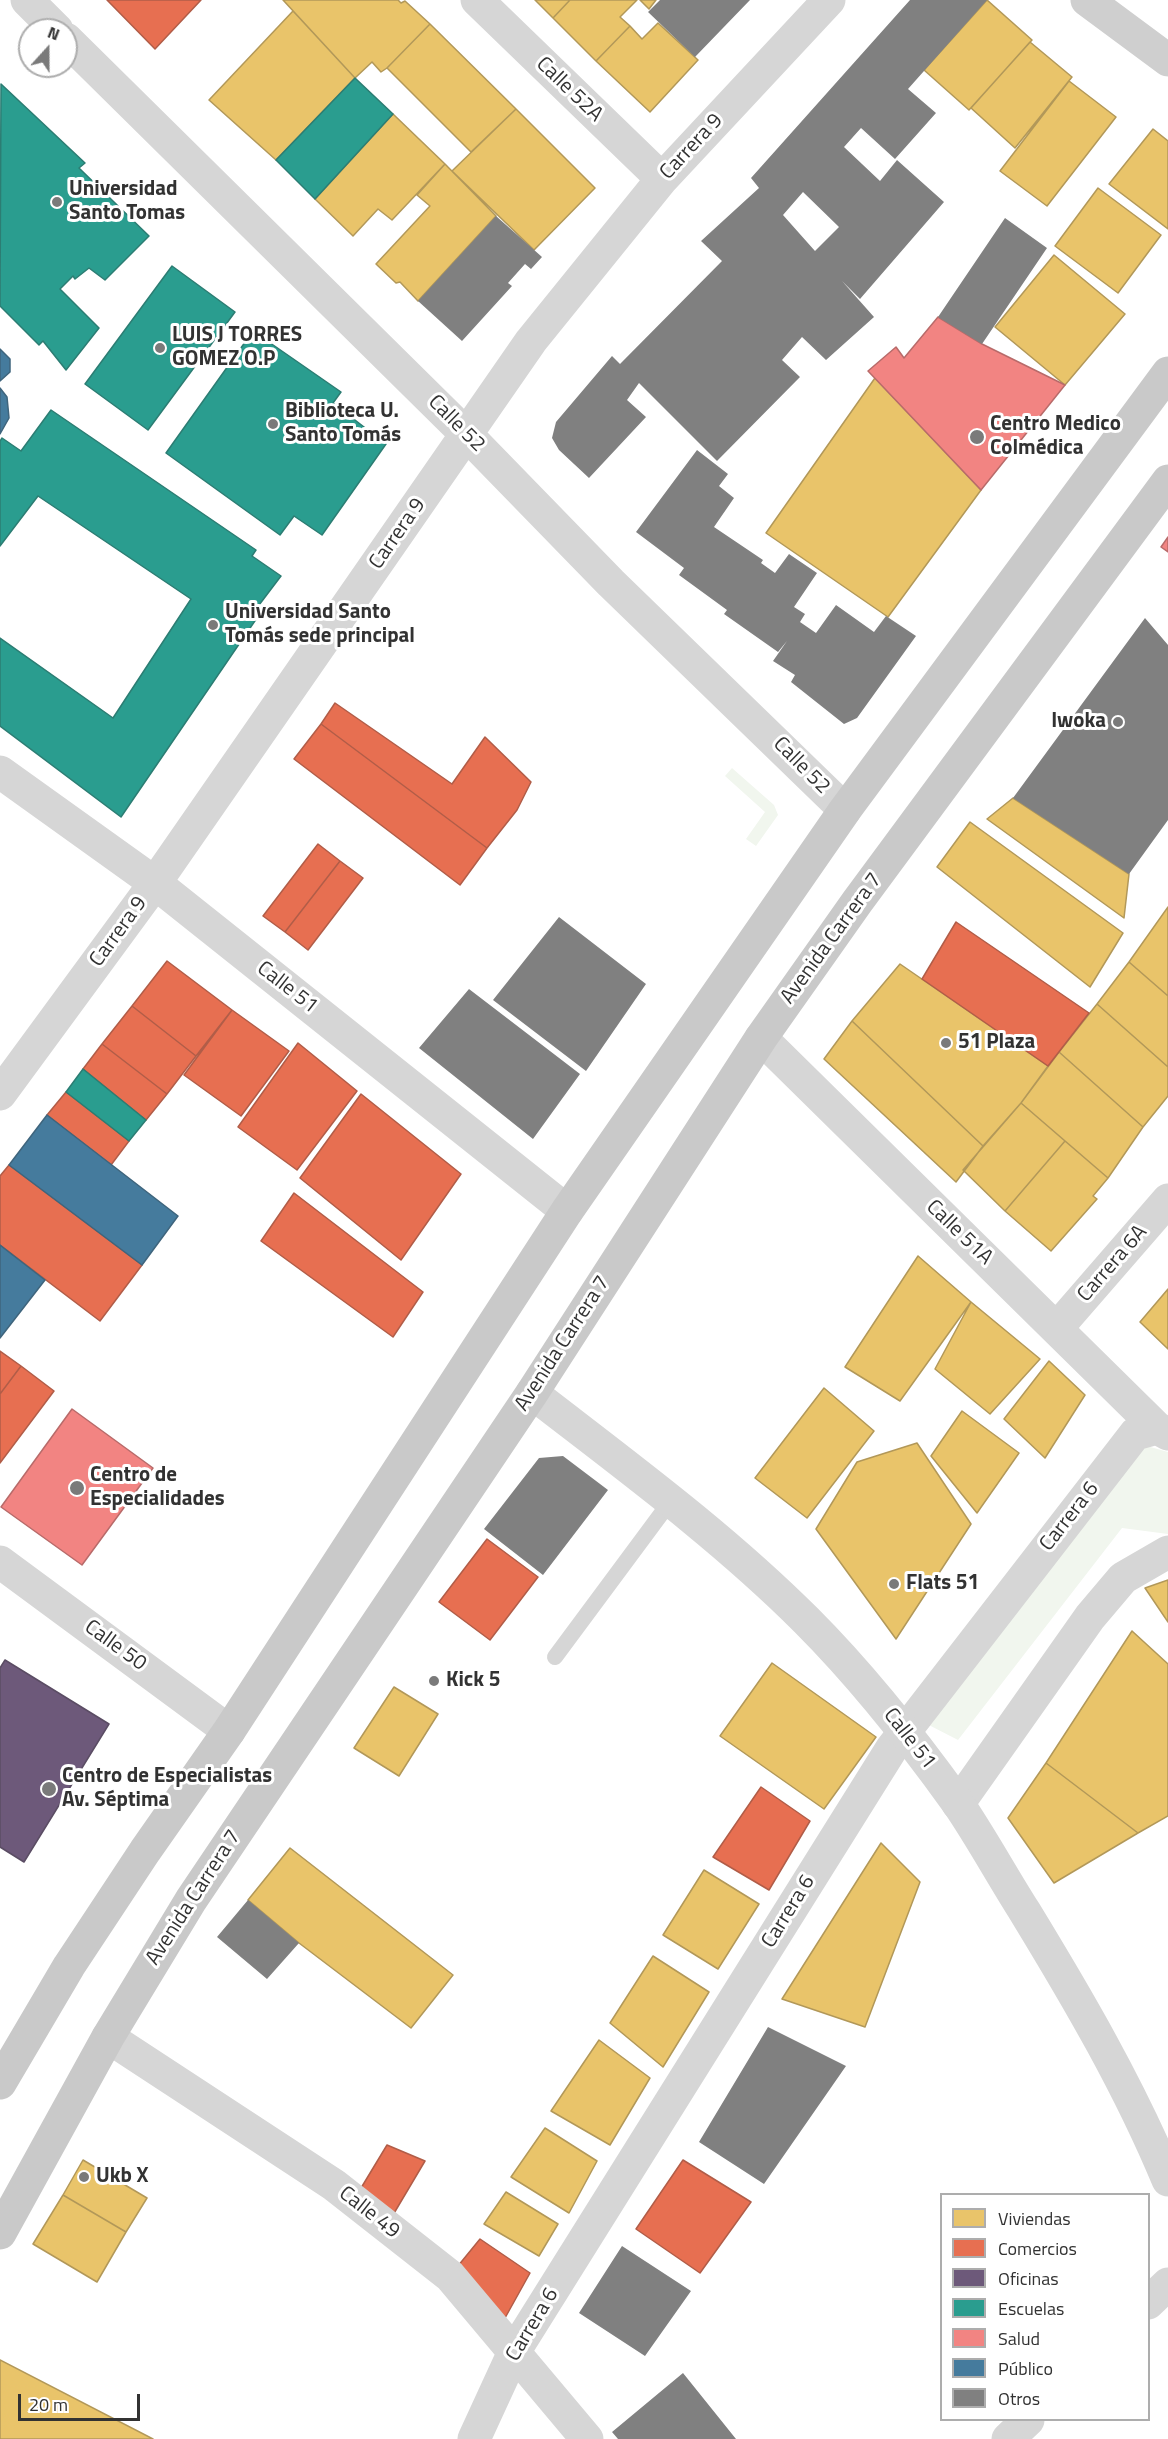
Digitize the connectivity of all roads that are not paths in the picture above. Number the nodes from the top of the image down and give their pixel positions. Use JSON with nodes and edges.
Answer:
{"nodes":[{"id":1,"x":27,"y":0,"type":"edge"},
{"id":2,"x":477,"y":0,"type":"edge"},
{"id":3,"x":830,"y":0,"type":"edge"},
{"id":4,"x":1087,"y":0,"type":"edge"},
{"id":5,"x":45,"y":18,"type":"edge"},
{"id":6,"x":78,"y":51,"type":"edge"},
{"id":7,"x":1168,"y":60,"type":"edge"},
{"id":8,"x":662,"y":179,"type":"junction"},
{"id":9,"x":1168,"y":373,"type":"edge"},
{"id":10,"x":467,"y":435,"type":"junction"},
{"id":11,"x":1168,"y":481,"type":"edge"},
{"id":12,"x":0,"y":772,"type":"edge"},
{"id":13,"x":845,"y":810,"type":"junction"},
{"id":14,"x":155,"y":883,"type":"junction"},
{"id":15,"x":761,"y":1038,"type":"junction"},
{"id":16,"x":0,"y":1094,"type":"edge"},
{"id":17,"x":1168,"y":1200,"type":"edge"},
{"id":18,"x":567,"y":1211,"type":"junction"},
{"id":19,"x":1057,"y":1328,"type":"junction"},
{"id":20,"x":532,"y":1393,"type":"junction"},
{"id":21,"x":1163,"y":1431,"type":"edge"},
{"id":22,"x":670,"y":1502,"type":"junction"},
{"id":23,"x":1168,"y":1552,"type":"edge"},
{"id":24,"x":0,"y":1562,"type":"edge"},
{"id":25,"x":555,"y":1656,"type":"dead end"},
{"id":26,"x":229,"y":1731,"type":"junction"},
{"id":27,"x":904,"y":1731,"type":"junction"},
{"id":28,"x":958,"y":1804,"type":"junction"},
{"id":29,"x":108,"y":2037,"type":"junction"},
{"id":30,"x":0,"y":2083,"type":"edge"},
{"id":31,"x":1168,"y":2180,"type":"edge"},
{"id":32,"x":0,"y":2233,"type":"edge"},
{"id":33,"x":1168,"y":2284,"type":"edge"},
{"id":34,"x":1150,"y":2302,"type":"edge"},
{"id":35,"x":514,"y":2352,"type":"junction"},
{"id":36,"x":1027,"y":2421,"type":"edge"},
{"id":37,"x":474,"y":2439,"type":"edge"},
{"id":38,"x":587,"y":2439,"type":"edge"},
{"id":39,"x":1008,"y":2439,"type":"edge"}],
"edges":[{"from":1,"to":5,"type":"street"},
{"from":2,"to":8,"type":"street","name":"Calle 52A"},
{"from":3,"to":8,"type":"street","name":"Carrera 9"},
{"from":4,"to":7,"type":"main road"},
{"from":6,"to":10,"type":"street","name":"Calle 52"},
{"from":8,"to":10,"type":"street","name":"Carrera 9"},
{"from":9,"to":13,"type":"main road"},
{"from":10,"to":13,"type":"street","name":"Calle 52"},
{"from":10,"to":14,"type":"street","name":"Carrera 9"},
{"from":11,"to":15,"type":"main road","name":"Avenida Carrera 7"},
{"from":12,"to":14,"type":"street","name":"Calle 51"},
{"from":13,"to":18,"type":"main road"},
{"from":14,"to":16,"type":"street","name":"Carrera 9"},
{"from":14,"to":18,"type":"street","name":"Calle 51"},
{"from":15,"to":19,"type":"street","name":"Calle 51A"},
{"from":15,"to":20,"type":"main road","name":"Avenida Carrera 7"},
{"from":17,"to":19,"type":"street","name":"Carrera 6A"},
{"from":18,"to":26,"type":"main road"},
{"from":19,"to":21,"type":"street","name":"Calle 51A"},
{"from":20,"to":22,"type":"street","name":"Calle 51"},
{"from":20,"to":29,"type":"main road","name":"Avenida Carrera 7"},
{"from":21,"to":27,"type":"street","name":"Carrera 6"},
{"from":22,"to":25,"type":"lane"},
{"from":22,"to":27,"type":"street","name":"Calle 51"},
{"from":23,"to":28,"type":"street"},
{"from":24,"to":26,"type":"street","name":"Calle 50"},
{"from":26,"to":30,"type":"main road"},
{"from":27,"to":28,"type":"street","name":"Calle 51"},
{"from":27,"to":35,"type":"street","name":"Carrera 6"},
{"from":28,"to":31,"type":"street","name":"Calle 51"},
{"from":29,"to":32,"type":"main road","name":"Avenida Carrera 7"},
{"from":29,"to":35,"type":"street","name":"Calle 49"},
{"from":33,"to":34,"type":"street"},
{"from":35,"to":37,"type":"street","name":"Carrera 6"},
{"from":35,"to":38,"type":"street","name":"Calle 49"},
{"from":36,"to":39,"type":"street"}]}
